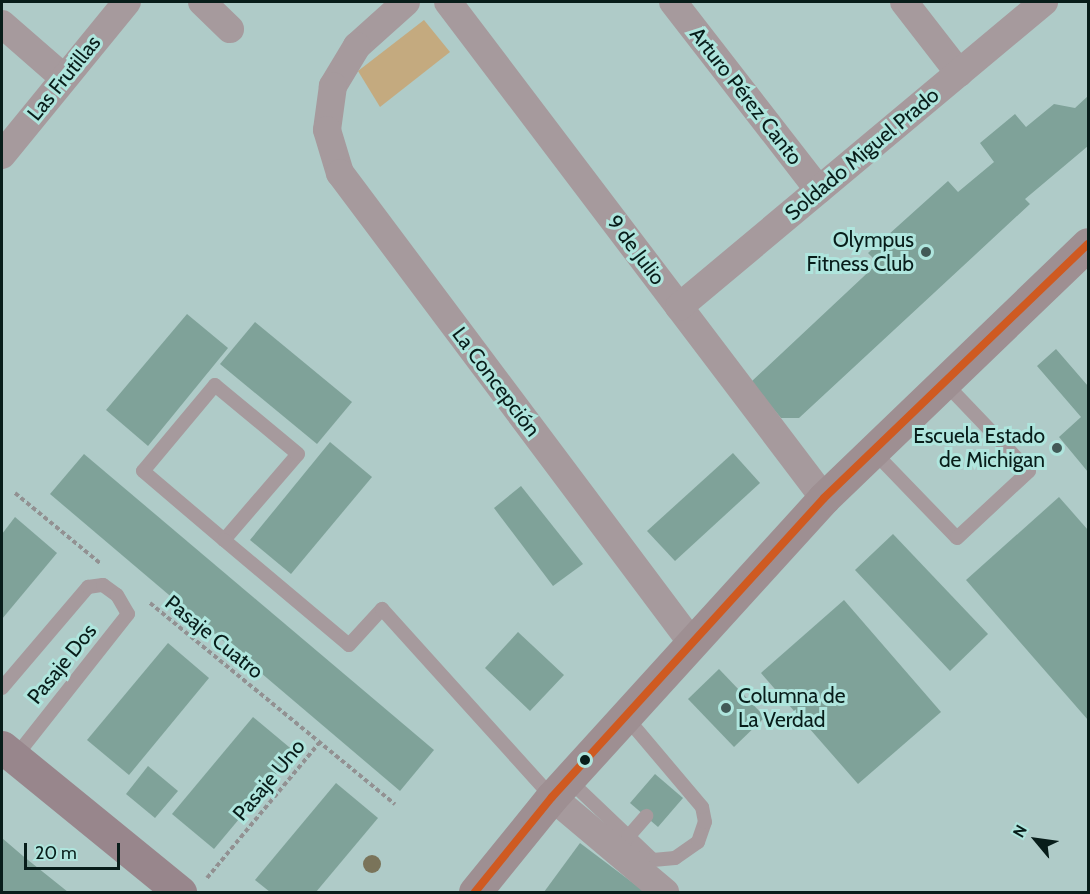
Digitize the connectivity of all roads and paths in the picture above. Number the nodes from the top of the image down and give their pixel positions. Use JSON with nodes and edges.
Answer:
{"nodes":[{"id":1,"x":127,"y":2,"type":"edge"},
{"id":2,"x":202,"y":2,"type":"edge"},
{"id":3,"x":406,"y":2,"type":"edge"},
{"id":4,"x":447,"y":2,"type":"edge"},
{"id":5,"x":672,"y":2,"type":"edge"},
{"id":6,"x":903,"y":2,"type":"edge"},
{"id":7,"x":1044,"y":2,"type":"edge"},
{"id":8,"x":2,"y":24,"type":"edge"},
{"id":9,"x":230,"y":29,"type":"dead end"},
{"id":10,"x":959,"y":73,"type":"junction"},
{"id":11,"x":64,"y":78,"type":"junction"},
{"id":12,"x":2,"y":155,"type":"edge"},
{"id":13,"x":819,"y":190,"type":"junction"},
{"id":14,"x":1089,"y":244,"type":"edge"},
{"id":15,"x":680,"y":307,"type":"junction"},
{"id":16,"x":943,"y":381,"type":"junction"},
{"id":17,"x":872,"y":450,"type":"junction"},
{"id":18,"x":15,"y":493,"type":"dead end"},
{"id":19,"x":824,"y":498,"type":"junction"},
{"id":20,"x":224,"y":540,"type":"junction"},
{"id":21,"x":107,"y":568,"type":"dead end"},
{"id":22,"x":144,"y":599,"type":"dead end"},
{"id":23,"x":692,"y":644,"type":"junction"},
{"id":24,"x":2,"y":688,"type":"edge"},
{"id":25,"x":626,"y":717,"type":"junction"},
{"id":26,"x":319,"y":743,"type":"junction"},
{"id":27,"x":8,"y":753,"type":"edge"},
{"id":28,"x":560,"y":789,"type":"junction"},
{"id":29,"x":395,"y":804,"type":"dead end"},
{"id":30,"x":646,"y":816,"type":"dead end"},
{"id":31,"x":628,"y":837,"type":"junction"},
{"id":32,"x":191,"y":888,"type":"edge"},
{"id":33,"x":476,"y":892,"type":"edge"},
{"id":34,"x":665,"y":892,"type":"edge"}],
"edges":[{"from":1,"to":11,"type":"street","name":"Las Frutillas"},
{"from":2,"to":9,"type":"street"},
{"from":3,"to":23,"type":"street","name":"La Concepción"},
{"from":4,"to":15,"type":"street","name":"9 de Julio"},
{"from":5,"to":13,"type":"street","name":"Arturo Pérez Canto"},
{"from":6,"to":10,"type":"street"},
{"from":7,"to":10,"type":"street","name":"Soldado Miguel Prado"},
{"from":8,"to":11,"type":"street"},
{"from":10,"to":13,"type":"street","name":"Soldado Miguel Prado"},
{"from":11,"to":12,"type":"street","name":"Las Frutillas"},
{"from":13,"to":15,"type":"street","name":"Soldado Miguel Prado"},
{"from":14,"to":16,"type":"main road"},
{"from":15,"to":19,"type":"street","name":"9 de Julio"},
{"from":16,"to":17,"type":"main road"},
{"from":16,"to":17,"type":"lane"},
{"from":17,"to":19,"type":"main road"},
{"from":18,"to":21,"type":"path"},
{"from":19,"to":23,"type":"main road"},
{"from":20,"to":20,"type":"lane"},
{"from":20,"to":28,"type":"lane"},
{"from":22,"to":26,"type":"path","name":"Pasaje Cuatro"},
{"from":23,"to":25,"type":"main road"},
{"from":24,"to":27,"type":"lane","name":"Pasaje Dos"},
{"from":25,"to":28,"type":"main road"},
{"from":25,"to":31,"type":"lane"},
{"from":26,"to":29,"type":"path","name":"Pasaje Cuatro"},
{"from":26,"to":32,"type":"path","name":"Pasaje Uno"},
{"from":27,"to":32,"type":"main road"},
{"from":28,"to":31,"type":"lane"},
{"from":28,"to":33,"type":"main road"},
{"from":28,"to":34,"type":"street"},
{"from":30,"to":31,"type":"lane"}]}
